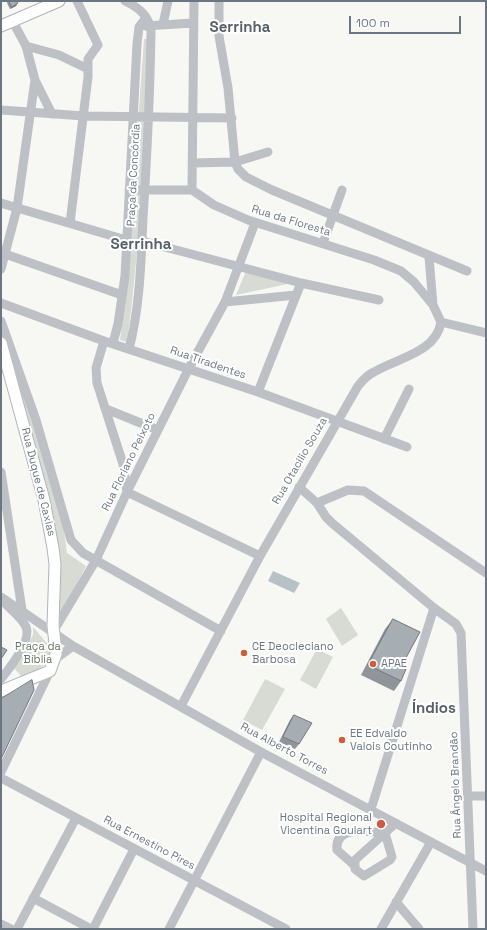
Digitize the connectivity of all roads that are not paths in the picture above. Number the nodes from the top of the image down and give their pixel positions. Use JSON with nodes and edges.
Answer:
{"nodes":[{"id":1,"x":59,"y":1,"type":"edge"},
{"id":2,"x":77,"y":1,"type":"edge"},
{"id":3,"x":126,"y":1,"type":"edge"},
{"id":4,"x":168,"y":1,"type":"edge"},
{"id":5,"x":194,"y":1,"type":"edge"},
{"id":6,"x":219,"y":1,"type":"edge"},
{"id":7,"x":13,"y":22,"type":"junction"},
{"id":8,"x":148,"y":22,"type":"junction"},
{"id":9,"x":193,"y":23,"type":"junction"},
{"id":10,"x":163,"y":24,"type":"junction"},
{"id":11,"x":1,"y":26,"type":"edge"},
{"id":12,"x":26,"y":46,"type":"junction"},
{"id":13,"x":88,"y":69,"type":"junction"},
{"id":14,"x":35,"y":80,"type":"junction"},
{"id":15,"x":135,"y":90,"type":"junction"},
{"id":16,"x":150,"y":91,"type":"junction"},
{"id":17,"x":1,"y":110,"type":"edge"},
{"id":18,"x":32,"y":113,"type":"junction"},
{"id":19,"x":52,"y":114,"type":"junction"},
{"id":20,"x":134,"y":115,"type":"junction"},
{"id":21,"x":84,"y":116,"type":"junction"},
{"id":22,"x":150,"y":116,"type":"junction"},
{"id":23,"x":192,"y":117,"type":"junction"},
{"id":24,"x":232,"y":118,"type":"junction"},
{"id":25,"x":268,"y":152,"type":"dead end"},
{"id":26,"x":235,"y":162,"type":"junction"},
{"id":27,"x":192,"y":163,"type":"junction"},
{"id":28,"x":129,"y":190,"type":"junction"},
{"id":29,"x":145,"y":190,"type":"junction"},
{"id":30,"x":192,"y":190,"type":"junction"},
{"id":31,"x":342,"y":190,"type":"dead end"},
{"id":32,"x":1,"y":203,"type":"edge"},
{"id":33,"x":17,"y":208,"type":"junction"},
{"id":34,"x":333,"y":215,"type":"junction"},
{"id":35,"x":70,"y":223,"type":"junction"},
{"id":36,"x":255,"y":223,"type":"junction"},
{"id":37,"x":126,"y":240,"type":"junction"},
{"id":38,"x":142,"y":241,"type":"junction"},
{"id":39,"x":323,"y":243,"type":"junction"},
{"id":40,"x":5,"y":254,"type":"junction"},
{"id":41,"x":429,"y":257,"type":"junction"},
{"id":42,"x":240,"y":265,"type":"junction"},
{"id":43,"x":1,"y":269,"type":"edge"},
{"id":44,"x":466,"y":272,"type":"dead end"},
{"id":45,"x":125,"y":276,"type":"junction"},
{"id":46,"x":140,"y":277,"type":"junction"},
{"id":47,"x":301,"y":282,"type":"junction"},
{"id":48,"x":122,"y":295,"type":"junction"},
{"id":49,"x":296,"y":295,"type":"junction"},
{"id":50,"x":379,"y":300,"type":"dead end"},
{"id":51,"x":1,"y":302,"type":"edge"},
{"id":52,"x":225,"y":302,"type":"junction"},
{"id":53,"x":433,"y":305,"type":"junction"},
{"id":54,"x":1,"y":321,"type":"edge"},
{"id":55,"x":441,"y":322,"type":"junction"},
{"id":56,"x":486,"y":333,"type":"edge"},
{"id":57,"x":108,"y":342,"type":"junction"},
{"id":58,"x":1,"y":343,"type":"edge"},
{"id":59,"x":129,"y":349,"type":"junction"},
{"id":60,"x":189,"y":368,"type":"junction"},
{"id":61,"x":409,"y":389,"type":"dead end"},
{"id":62,"x":258,"y":392,"type":"junction"},
{"id":63,"x":106,"y":409,"type":"junction"},
{"id":64,"x":337,"y":422,"type":"junction"},
{"id":65,"x":158,"y":430,"type":"junction"},
{"id":66,"x":384,"y":439,"type":"junction"},
{"id":67,"x":407,"y":448,"type":"dead end"},
{"id":68,"x":1,"y":472,"type":"edge"},
{"id":69,"x":299,"y":487,"type":"junction"},
{"id":70,"x":127,"y":492,"type":"junction"},
{"id":71,"x":317,"y":503,"type":"junction"},
{"id":72,"x":260,"y":556,"type":"junction"},
{"id":73,"x":96,"y":560,"type":"junction"},
{"id":74,"x":486,"y":573,"type":"edge"},
{"id":75,"x":1,"y":598,"type":"edge"},
{"id":76,"x":434,"y":608,"type":"junction"},
{"id":77,"x":22,"y":610,"type":"junction"},
{"id":78,"x":53,"y":628,"type":"junction"},
{"id":79,"x":221,"y":631,"type":"junction"},
{"id":80,"x":73,"y":646,"type":"junction"},
{"id":81,"x":55,"y":660,"type":"junction"},
{"id":82,"x":50,"y":671,"type":"junction"},
{"id":83,"x":1,"y":679,"type":"edge"},
{"id":84,"x":27,"y":681,"type":"junction"},
{"id":85,"x":1,"y":691,"type":"edge"},
{"id":86,"x":182,"y":706,"type":"junction"},
{"id":87,"x":34,"y":707,"type":"junction"},
{"id":88,"x":261,"y":752,"type":"junction"},
{"id":89,"x":1,"y":772,"type":"edge"},
{"id":90,"x":1,"y":778,"type":"edge"},
{"id":91,"x":469,"y":796,"type":"junction"},
{"id":92,"x":486,"y":796,"type":"edge"},
{"id":93,"x":371,"y":809,"type":"junction"},
{"id":94,"x":76,"y":818,"type":"junction"},
{"id":95,"x":396,"y":823,"type":"junction"},
{"id":96,"x":386,"y":833,"type":"junction"},
{"id":97,"x":431,"y":842,"type":"junction"},
{"id":98,"x":134,"y":849,"type":"junction"},
{"id":99,"x":470,"y":863,"type":"junction"},
{"id":100,"x":354,"y":865,"type":"junction"},
{"id":101,"x":486,"y":871,"type":"edge"},
{"id":102,"x":194,"y":881,"type":"junction"},
{"id":103,"x":34,"y":898,"type":"junction"},
{"id":104,"x":396,"y":902,"type":"junction"},
{"id":105,"x":1,"y":924,"type":"edge"},
{"id":106,"x":11,"y":929,"type":"edge"},
{"id":107,"x":17,"y":929,"type":"edge"},
{"id":108,"x":92,"y":929,"type":"edge"},
{"id":109,"x":169,"y":929,"type":"edge"},
{"id":110,"x":286,"y":929,"type":"edge"},
{"id":111,"x":381,"y":929,"type":"edge"},
{"id":112,"x":419,"y":929,"type":"edge"},
{"id":113,"x":473,"y":929,"type":"edge"}],
"edges":[{"from":1,"to":7,"type":"main road"},
{"from":2,"to":13,"type":"street"},
{"from":3,"to":8,"type":"street"},
{"from":4,"to":10,"type":"street"},
{"from":5,"to":9,"type":"street"},
{"from":6,"to":24,"type":"street"},
{"from":7,"to":11,"type":"main road"},
{"from":7,"to":12,"type":"street"},
{"from":8,"to":10,"type":"street"},
{"from":8,"to":15,"type":"street","name":"Praça da Concórdia"},
{"from":8,"to":16,"type":"street","name":"Praça da Concórdia"},
{"from":9,"to":10,"type":"street"},
{"from":9,"to":23,"type":"street"},
{"from":12,"to":13,"type":"street"},
{"from":12,"to":14,"type":"street"},
{"from":13,"to":21,"type":"street"},
{"from":14,"to":18,"type":"street"},
{"from":14,"to":19,"type":"street"},
{"from":15,"to":16,"type":"street"},
{"from":15,"to":20,"type":"street","name":"Praça da Concórdia"},
{"from":16,"to":22,"type":"street","name":"Praça da Concórdia"},
{"from":17,"to":18,"type":"street"},
{"from":18,"to":19,"type":"street"},
{"from":18,"to":33,"type":"street"},
{"from":19,"to":21,"type":"street"},
{"from":20,"to":21,"type":"street"},
{"from":20,"to":22,"type":"street"},
{"from":20,"to":28,"type":"street","name":"Praça da Concórdia"},
{"from":21,"to":35,"type":"street"},
{"from":22,"to":23,"type":"street"},
{"from":22,"to":29,"type":"street","name":"Praça da Concórdia"},
{"from":23,"to":24,"type":"street"},
{"from":23,"to":27,"type":"street"},
{"from":24,"to":26,"type":"street"},
{"from":25,"to":26,"type":"street"},
{"from":26,"to":27,"type":"street"},
{"from":26,"to":34,"type":"street"},
{"from":27,"to":30,"type":"street"},
{"from":28,"to":29,"type":"street"},
{"from":28,"to":37,"type":"street","name":"Praça da Concórdia"},
{"from":29,"to":30,"type":"street"},
{"from":29,"to":38,"type":"street","name":"Praça da Concórdia"},
{"from":30,"to":36,"type":"street","name":"Rua da Floresta"},
{"from":31,"to":34,"type":"street"},
{"from":32,"to":33,"type":"street"},
{"from":33,"to":35,"type":"street"},
{"from":33,"to":40,"type":"street"},
{"from":34,"to":39,"type":"street"},
{"from":34,"to":41,"type":"street"},
{"from":35,"to":37,"type":"street"},
{"from":36,"to":39,"type":"street","name":"Rua da Floresta"},
{"from":36,"to":42,"type":"street","name":"Rua Floriano Peixoto"},
{"from":37,"to":45,"type":"street","name":"Praça da Concórdia"},
{"from":38,"to":42,"type":"street"},
{"from":38,"to":46,"type":"street","name":"Praça da Concórdia"},
{"from":39,"to":53,"type":"street","name":"Rua da Floresta"},
{"from":40,"to":43,"type":"street"},
{"from":40,"to":48,"type":"street"},
{"from":41,"to":44,"type":"street"},
{"from":41,"to":53,"type":"street"},
{"from":42,"to":47,"type":"street"},
{"from":42,"to":52,"type":"street","name":"Rua Floriano Peixoto"},
{"from":45,"to":46,"type":"street"},
{"from":45,"to":48,"type":"street","name":"Praça da Concórdia"},
{"from":46,"to":59,"type":"street","name":"Praça da Concórdia"},
{"from":47,"to":49,"type":"street"},
{"from":47,"to":50,"type":"street"},
{"from":48,"to":57,"type":"street","name":"Praça da Concórdia"},
{"from":49,"to":52,"type":"street"},
{"from":49,"to":62,"type":"street"},
{"from":51,"to":57,"type":"street","name":"Rua Tiradentes"},
{"from":52,"to":60,"type":"street","name":"Rua Floriano Peixoto"},
{"from":53,"to":55,"type":"street"},
{"from":54,"to":73,"type":"street","name":"Rua Duque de Caxias"},
{"from":55,"to":56,"type":"street"},
{"from":55,"to":64,"type":"street","name":"Rua Otacilio Souza"},
{"from":57,"to":59,"type":"street","name":"Rua Tiradentes"},
{"from":57,"to":63,"type":"street","name":"Praça da Concórdia"},
{"from":58,"to":78,"type":"main road","name":"Rua Duque de Caxias"},
{"from":59,"to":60,"type":"street","name":"Rua Tiradentes"},
{"from":60,"to":62,"type":"street","name":"Rua Tiradentes"},
{"from":60,"to":65,"type":"street","name":"Rua Floriano Peixoto"},
{"from":61,"to":66,"type":"street"},
{"from":62,"to":64,"type":"street","name":"Rua Tiradentes"},
{"from":63,"to":65,"type":"street"},
{"from":63,"to":70,"type":"street","name":"Praça da Concórdia"},
{"from":64,"to":66,"type":"street","name":"Rua Tiradentes"},
{"from":64,"to":69,"type":"street","name":"Rua Otacilio Souza"},
{"from":65,"to":70,"type":"street","name":"Rua Floriano Peixoto"},
{"from":66,"to":67,"type":"street","name":"Rua Tiradentes"},
{"from":68,"to":77,"type":"street"},
{"from":69,"to":71,"type":"street"},
{"from":69,"to":72,"type":"street","name":"Rua Otacilio Souza"},
{"from":70,"to":72,"type":"street"},
{"from":70,"to":73,"type":"street","name":"Rua Floriano Peixoto"},
{"from":71,"to":74,"type":"street"},
{"from":71,"to":76,"type":"street"},
{"from":72,"to":79,"type":"street","name":"Rua Otacilio Souza"},
{"from":73,"to":78,"type":"street","name":"Rua Floriano Peixoto"},
{"from":73,"to":79,"type":"street","name":"Rua Duque de Caxias"},
{"from":75,"to":77,"type":"street","name":"Rua Alberto Torres"},
{"from":75,"to":83,"type":"street"},
{"from":76,"to":91,"type":"street","name":"Rua Ângelo Brandão"},
{"from":76,"to":93,"type":"street"},
{"from":77,"to":78,"type":"street","name":"Rua Alberto Torres"},
{"from":78,"to":80,"type":"street","name":"Rua Alberto Torres"},
{"from":78,"to":81,"type":"main road","name":"Rua Duque de Caxias"},
{"from":79,"to":86,"type":"street","name":"Rua Otacilio Souza"},
{"from":80,"to":81,"type":"street"},
{"from":80,"to":86,"type":"street","name":"Rua Alberto Torres"},
{"from":81,"to":82,"type":"main road"},
{"from":82,"to":84,"type":"main road"},
{"from":82,"to":87,"type":"street"},
{"from":84,"to":85,"type":"main road"},
{"from":84,"to":87,"type":"street"},
{"from":86,"to":88,"type":"street","name":"Rua Alberto Torres"},
{"from":87,"to":89,"type":"street"},
{"from":88,"to":93,"type":"street","name":"Rua Alberto Torres"},
{"from":88,"to":102,"type":"street"},
{"from":90,"to":94,"type":"street","name":"Rua Ernestino Pires"},
{"from":91,"to":92,"type":"street"},
{"from":91,"to":99,"type":"street","name":"Rua Ângelo Brandão"},
{"from":93,"to":95,"type":"street","name":"Rua Alberto Torres"},
{"from":94,"to":98,"type":"street","name":"Rua Ernestino Pires"},
{"from":94,"to":103,"type":"street"},
{"from":95,"to":96,"type":"street"},
{"from":95,"to":97,"type":"street","name":"Rua Alberto Torres"},
{"from":96,"to":100,"type":"street"},
{"from":96,"to":100,"type":"street"},
{"from":96,"to":100,"type":"street"},
{"from":97,"to":99,"type":"street","name":"Rua Alberto Torres"},
{"from":97,"to":104,"type":"street"},
{"from":98,"to":102,"type":"street","name":"Rua Ernestino Pires"},
{"from":98,"to":108,"type":"street"},
{"from":99,"to":101,"type":"street","name":"Rua Alberto Torres"},
{"from":99,"to":113,"type":"street","name":"Rua Ângelo Brandão"},
{"from":102,"to":109,"type":"street"},
{"from":102,"to":110,"type":"street","name":"Rua Ernestino Pires"},
{"from":103,"to":107,"type":"street"},
{"from":103,"to":108,"type":"street"},
{"from":104,"to":111,"type":"street"},
{"from":104,"to":112,"type":"street"},
{"from":105,"to":106,"type":"street"}]}
